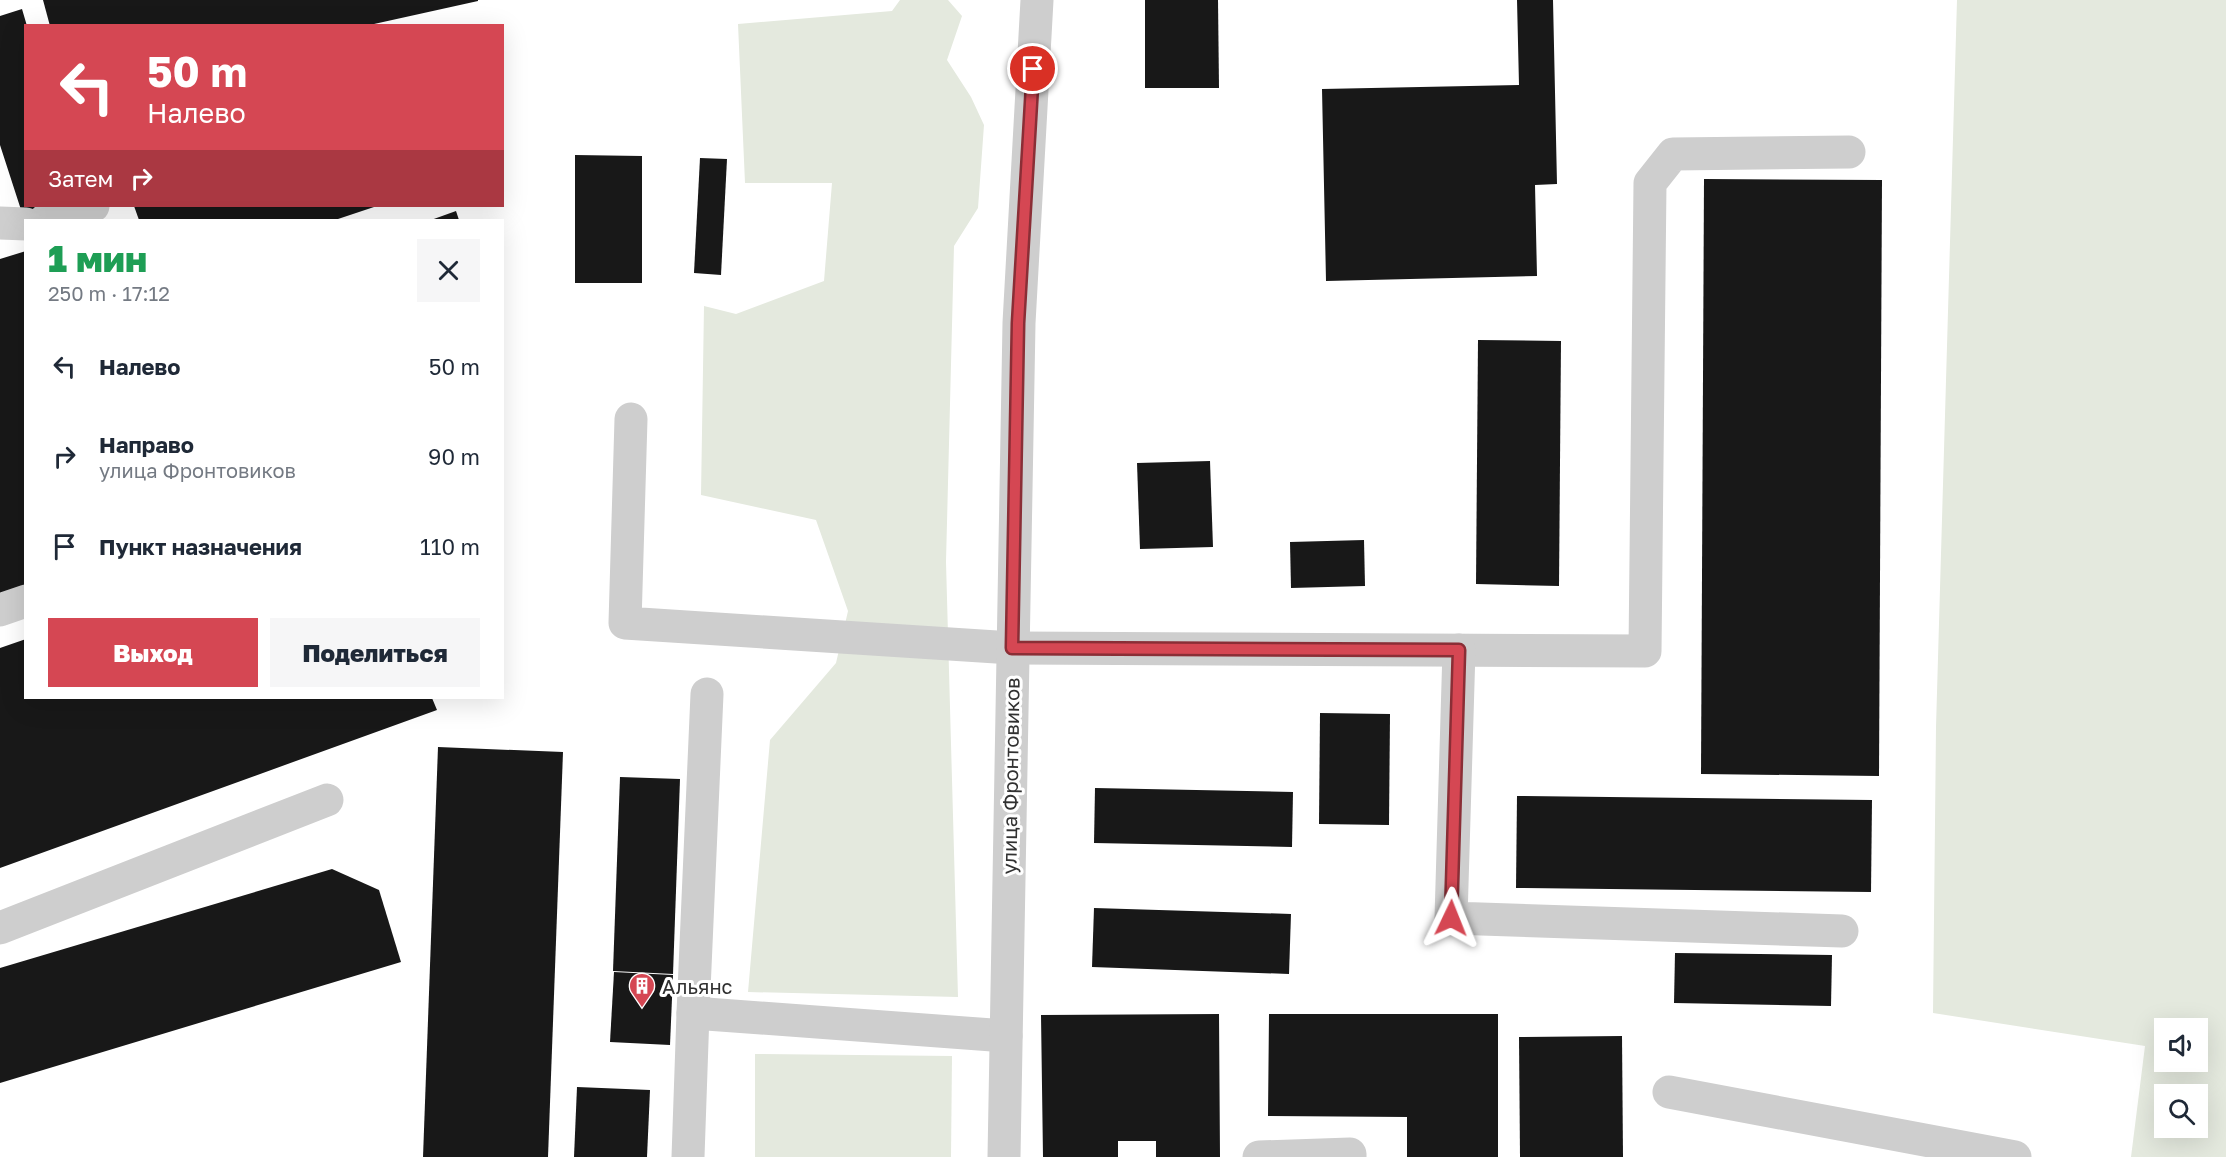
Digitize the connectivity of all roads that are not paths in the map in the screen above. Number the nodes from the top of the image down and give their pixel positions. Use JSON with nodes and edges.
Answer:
{"nodes":[{"id":1,"x":1037,"y":0,"type":"edge"},
{"id":2,"x":1850,"y":152,"type":"dead end"},
{"id":3,"x":90,"y":207,"type":"edge"},
{"id":4,"x":48,"y":219,"type":"edge"},
{"id":5,"x":0,"y":223,"type":"edge"},
{"id":6,"x":24,"y":224,"type":"edge"},
{"id":7,"x":631,"y":419,"type":"dead end"},
{"id":8,"x":24,"y":603,"type":"edge"},
{"id":9,"x":0,"y":610,"type":"edge"},
{"id":10,"x":1012,"y":648,"type":"junction"},
{"id":11,"x":1459,"y":650,"type":"junction"},
{"id":12,"x":707,"y":694,"type":"dead end"},
{"id":13,"x":327,"y":800,"type":"dead end"},
{"id":14,"x":0,"y":928,"type":"edge"},
{"id":15,"x":1842,"y":931,"type":"dead end"},
{"id":16,"x":693,"y":1013,"type":"junction"},
{"id":17,"x":1006,"y":1036,"type":"junction"},
{"id":18,"x":1669,"y":1092,"type":"dead end"},
{"id":19,"x":688,"y":1157,"type":"edge"},
{"id":20,"x":1004,"y":1157,"type":"edge"},
{"id":21,"x":1259,"y":1157,"type":"edge"},
{"id":22,"x":1350,"y":1157,"type":"edge"},
{"id":23,"x":2015,"y":1157,"type":"edge"}],
"edges":[{"from":1,"to":10,"type":"street","name":"улица Фронтовиков"},
{"from":2,"to":11,"type":"street"},
{"from":3,"to":4,"type":"street"},
{"from":5,"to":6,"type":"street"},
{"from":7,"to":10,"type":"street"},
{"from":8,"to":9,"type":"street"},
{"from":10,"to":11,"type":"street"},
{"from":10,"to":17,"type":"street","name":"улица Фронтовиков"},
{"from":11,"to":15,"type":"street"},
{"from":12,"to":16,"type":"street"},
{"from":13,"to":14,"type":"street"},
{"from":16,"to":17,"type":"street"},
{"from":16,"to":19,"type":"street"},
{"from":17,"to":20,"type":"street","name":"улица Фронтовиков"},
{"from":18,"to":23,"type":"street"},
{"from":21,"to":22,"type":"street"}]}
